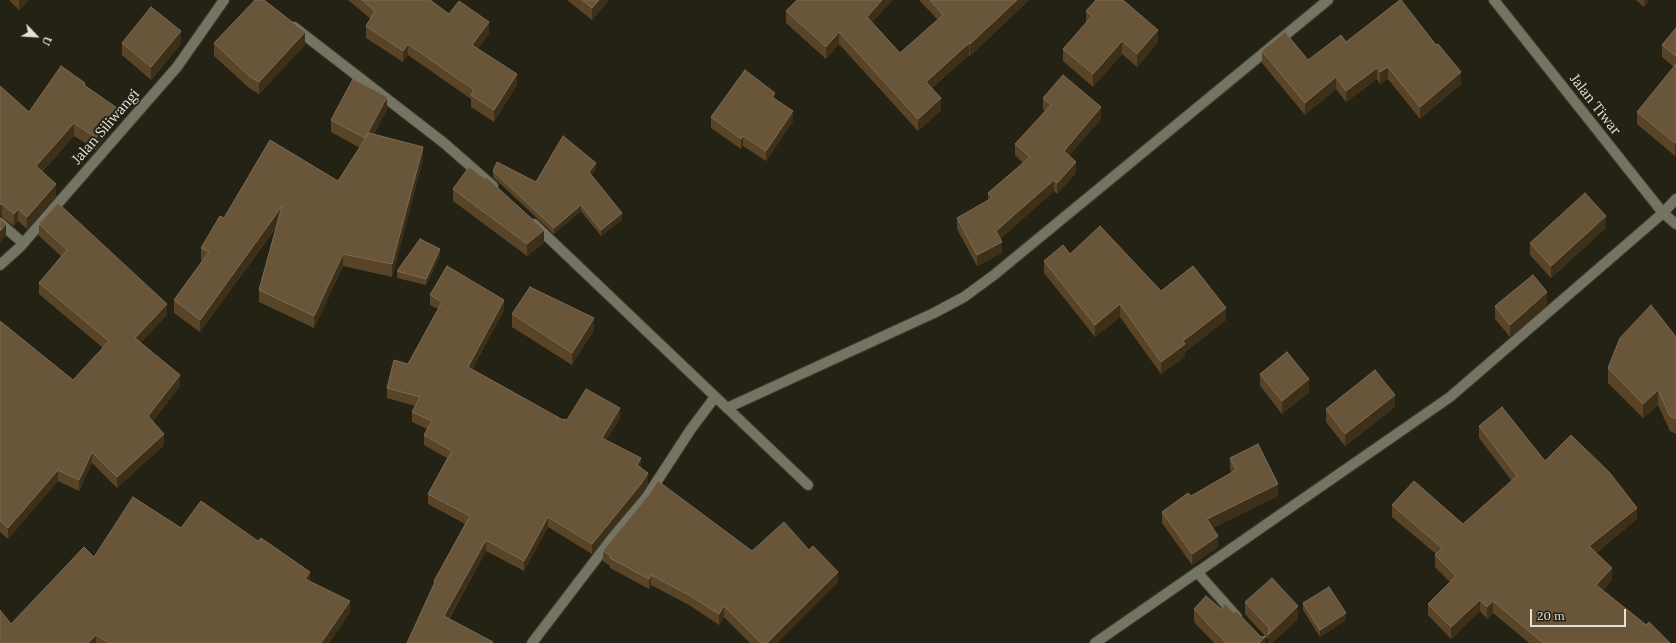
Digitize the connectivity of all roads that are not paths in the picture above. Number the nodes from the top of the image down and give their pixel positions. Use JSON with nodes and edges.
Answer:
{"nodes":[{"id":1,"x":224,"y":0,"type":"edge"},
{"id":2,"x":1328,"y":0,"type":"edge"},
{"id":3,"x":1495,"y":1,"type":"edge"},
{"id":4,"x":284,"y":19,"type":"edge"},
{"id":5,"x":498,"y":190,"type":"edge"},
{"id":6,"x":1676,"y":200,"type":"edge"},
{"id":7,"x":1662,"y":213,"type":"junction"},
{"id":8,"x":527,"y":218,"type":"edge"},
{"id":9,"x":0,"y":223,"type":"edge"},
{"id":10,"x":1676,"y":224,"type":"edge"},
{"id":11,"x":22,"y":243,"type":"junction"},
{"id":12,"x":0,"y":265,"type":"edge"},
{"id":13,"x":715,"y":397,"type":"junction"},
{"id":14,"x":727,"y":408,"type":"junction"},
{"id":15,"x":808,"y":485,"type":"dead end"},
{"id":16,"x":1196,"y":572,"type":"junction"},
{"id":17,"x":1243,"y":624,"type":"edge"},
{"id":18,"x":532,"y":643,"type":"edge"},
{"id":19,"x":1095,"y":643,"type":"edge"}],
"edges":[{"from":1,"to":11,"type":"street","name":"Jalan Siliwangi"},
{"from":2,"to":14,"type":"street"},
{"from":3,"to":7,"type":"street","name":"Jalan Tiwar"},
{"from":4,"to":5,"type":"street"},
{"from":6,"to":7,"type":"street"},
{"from":7,"to":10,"type":"street","name":"Jalan Tiwar"},
{"from":7,"to":16,"type":"street"},
{"from":8,"to":13,"type":"street"},
{"from":9,"to":11,"type":"street"},
{"from":11,"to":12,"type":"street","name":"Jalan Siliwangi"},
{"from":13,"to":14,"type":"street"},
{"from":13,"to":18,"type":"street"},
{"from":14,"to":15,"type":"street"},
{"from":16,"to":17,"type":"street"},
{"from":16,"to":19,"type":"street"}]}
